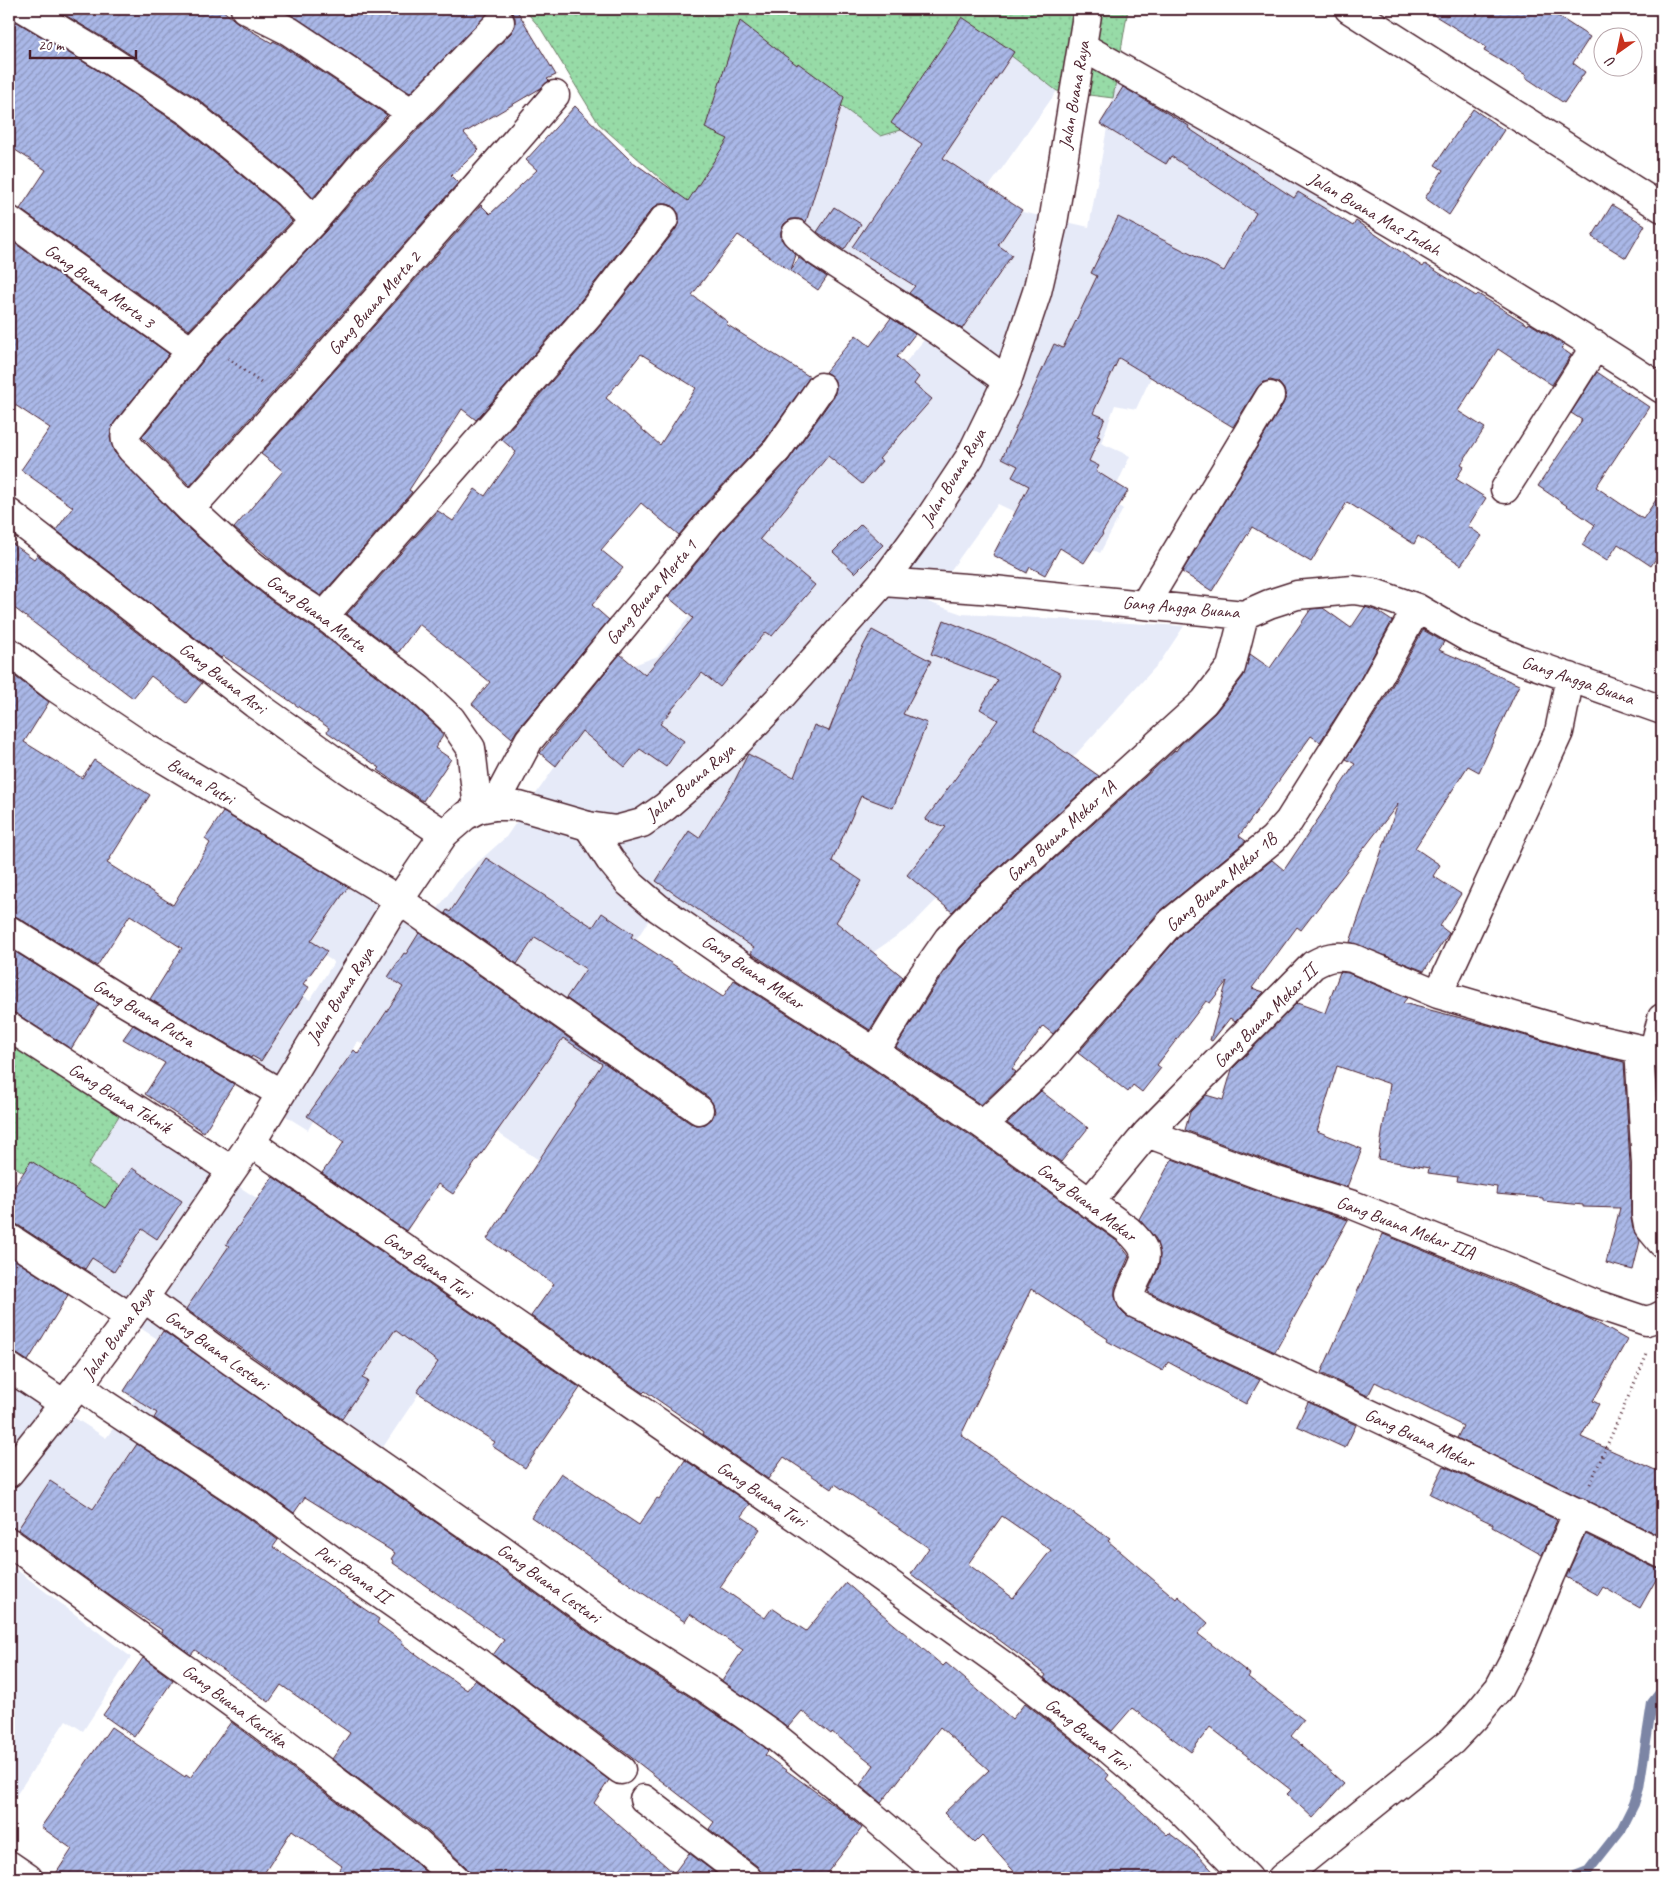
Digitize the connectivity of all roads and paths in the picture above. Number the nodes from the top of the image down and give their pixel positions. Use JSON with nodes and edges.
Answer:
{"nodes":[{"id":1,"x":25,"y":9,"type":"edge"},
{"id":2,"x":245,"y":9,"type":"edge"},
{"id":3,"x":1088,"y":9,"type":"edge"},
{"id":4,"x":1349,"y":9,"type":"edge"},
{"id":5,"x":500,"y":22,"type":"dead end"},
{"id":6,"x":1082,"y":47,"type":"junction"},
{"id":7,"x":555,"y":95,"type":"dead end"},
{"id":8,"x":412,"y":113,"type":"junction"},
{"id":9,"x":1662,"y":208,"type":"edge"},
{"id":10,"x":664,"y":219,"type":"dead end"},
{"id":11,"x":9,"y":220,"type":"edge"},
{"id":12,"x":314,"y":221,"type":"junction"},
{"id":13,"x":796,"y":234,"type":"dead end"},
{"id":14,"x":197,"y":345,"type":"junction"},
{"id":15,"x":1596,"y":345,"type":"junction"},
{"id":16,"x":1007,"y":381,"type":"junction"},
{"id":17,"x":821,"y":387,"type":"dead end"},
{"id":18,"x":1662,"y":389,"type":"edge"},
{"id":19,"x":1270,"y":396,"type":"dead end"},
{"id":20,"x":288,"y":402,"type":"junction"},
{"id":21,"x":1505,"y":489,"type":"dead end"},
{"id":22,"x":190,"y":509,"type":"junction"},
{"id":23,"x":9,"y":512,"type":"edge"},
{"id":24,"x":883,"y":582,"type":"junction"},
{"id":25,"x":1145,"y":604,"type":"junction"},
{"id":26,"x":1417,"y":608,"type":"junction"},
{"id":27,"x":1244,"y":615,"type":"junction"},
{"id":28,"x":324,"y":616,"type":"junction"},
{"id":29,"x":9,"y":652,"type":"edge"},
{"id":30,"x":1570,"y":677,"type":"junction"},
{"id":31,"x":1662,"y":710,"type":"edge"},
{"id":32,"x":486,"y":807,"type":"junction"},
{"id":33,"x":588,"y":826,"type":"junction"},
{"id":34,"x":444,"y":834,"type":"junction"},
{"id":35,"x":399,"y":900,"type":"junction"},
{"id":36,"x":9,"y":930,"type":"edge"},
{"id":37,"x":1438,"y":994,"type":"junction"},
{"id":38,"x":1662,"y":1018,"type":"edge"},
{"id":39,"x":9,"y":1028,"type":"edge"},
{"id":40,"x":876,"y":1052,"type":"junction"},
{"id":41,"x":1651,"y":1052,"type":"edge"},
{"id":42,"x":280,"y":1093,"type":"junction"},
{"id":43,"x":700,"y":1110,"type":"dead end"},
{"id":44,"x":983,"y":1125,"type":"junction"},
{"id":45,"x":1147,"y":1133,"type":"junction"},
{"id":46,"x":250,"y":1143,"type":"junction"},
{"id":47,"x":231,"y":1170,"type":"junction"},
{"id":48,"x":1090,"y":1203,"type":"junction"},
{"id":49,"x":1659,"y":1235,"type":"edge"},
{"id":50,"x":9,"y":1238,"type":"edge"},
{"id":51,"x":137,"y":1307,"type":"junction"},
{"id":52,"x":1662,"y":1315,"type":"edge"},
{"id":53,"x":1651,"y":1346,"type":"dead end"},
{"id":54,"x":9,"y":1367,"type":"edge"},
{"id":55,"x":72,"y":1395,"type":"junction"},
{"id":56,"x":9,"y":1473,"type":"edge"},
{"id":57,"x":1578,"y":1512,"type":"junction"},
{"id":58,"x":9,"y":1542,"type":"edge"},
{"id":59,"x":1662,"y":1554,"type":"edge"},
{"id":60,"x":621,"y":1770,"type":"dead end"},
{"id":61,"x":644,"y":1799,"type":"dead end"},
{"id":62,"x":9,"y":1865,"type":"edge"},
{"id":63,"x":28,"y":1878,"type":"edge"},
{"id":64,"x":455,"y":1878,"type":"edge"},
{"id":65,"x":747,"y":1878,"type":"edge"},
{"id":66,"x":945,"y":1878,"type":"edge"},
{"id":67,"x":1248,"y":1878,"type":"edge"},
{"id":68,"x":1282,"y":1878,"type":"edge"}],
"edges":[{"from":1,"to":12,"type":"street"},
{"from":2,"to":8,"type":"street"},
{"from":3,"to":6,"type":"street","name":"Jalan Buana Raya"},
{"from":4,"to":9,"type":"street"},
{"from":5,"to":8,"type":"street"},
{"from":6,"to":15,"type":"street","name":"Jalan Buana Mas Indah"},
{"from":6,"to":16,"type":"street","name":"Jalan Buana Raya"},
{"from":7,"to":20,"type":"street","name":"Gang Buana Merta 2"},
{"from":8,"to":12,"type":"street"},
{"from":10,"to":28,"type":"street"},
{"from":11,"to":14,"type":"street","name":"Gang Buana Merta 3"},
{"from":12,"to":14,"type":"street"},
{"from":13,"to":16,"type":"street"},
{"from":14,"to":20,"type":"path"},
{"from":14,"to":22,"type":"street","name":"Gang Buana Merta"},
{"from":15,"to":18,"type":"street","name":"Jalan Buana Mas Indah"},
{"from":15,"to":21,"type":"street"},
{"from":16,"to":24,"type":"street","name":"Jalan Buana Raya"},
{"from":17,"to":32,"type":"street","name":"Gang Buana Merta 1"},
{"from":19,"to":25,"type":"street"},
{"from":20,"to":22,"type":"street","name":"Gang Buana Merta 2"},
{"from":22,"to":28,"type":"street","name":"Gang Buana Merta"},
{"from":23,"to":34,"type":"street","name":"Gang Buana Asri"},
{"from":24,"to":25,"type":"street","name":"Gang Angga Buana"},
{"from":24,"to":33,"type":"street","name":"Jalan Buana Raya"},
{"from":25,"to":27,"type":"street","name":"Gang Angga Buana"},
{"from":26,"to":27,"type":"street","name":"Gang Angga Buana"},
{"from":26,"to":30,"type":"street","name":"Gang Angga Buana"},
{"from":26,"to":44,"type":"street","name":"Gang Buana Mekar 1B"},
{"from":27,"to":40,"type":"street","name":"Gang Buana Mekar 1A"},
{"from":28,"to":32,"type":"street","name":"Gang Buana Merta"},
{"from":29,"to":35,"type":"street","name":"Buana Putri"},
{"from":30,"to":31,"type":"street","name":"Gang Angga Buana"},
{"from":30,"to":37,"type":"street"},
{"from":32,"to":33,"type":"street","name":"Jalan Buana Raya"},
{"from":32,"to":34,"type":"street","name":"Jalan Buana Raya"},
{"from":33,"to":40,"type":"street","name":"Gang Buana Mekar"},
{"from":34,"to":35,"type":"street","name":"Jalan Buana Raya"},
{"from":35,"to":42,"type":"street","name":"Jalan Buana Raya"},
{"from":35,"to":43,"type":"street","name":"Buana Putri"},
{"from":36,"to":42,"type":"street","name":"Gang Buana Putra"},
{"from":37,"to":41,"type":"street","name":"Gang Buana Mekar II"},
{"from":37,"to":45,"type":"street","name":"Gang Buana Mekar II"},
{"from":38,"to":41,"type":"street"},
{"from":39,"to":47,"type":"street","name":"Gang Buana Teknik"},
{"from":40,"to":44,"type":"street","name":"Gang Buana Mekar"},
{"from":41,"to":49,"type":"street"},
{"from":42,"to":46,"type":"street","name":"Jalan Buana Raya"},
{"from":44,"to":48,"type":"street","name":"Gang Buana Mekar"},
{"from":45,"to":48,"type":"street","name":"Gang Buana Mekar II"},
{"from":45,"to":52,"type":"street","name":"Gang Buana Mekar IIA"},
{"from":46,"to":47,"type":"street","name":"Jalan Buana Raya"},
{"from":46,"to":67,"type":"street","name":"Gang Buana Turi"},
{"from":47,"to":51,"type":"street","name":"Jalan Buana Raya"},
{"from":48,"to":57,"type":"street","name":"Gang Buana Mekar"},
{"from":50,"to":51,"type":"street","name":"Gang Buana Lestari"},
{"from":51,"to":55,"type":"street","name":"Jalan Buana Raya"},
{"from":51,"to":66,"type":"street","name":"Gang Buana Lestari"},
{"from":53,"to":57,"type":"path"},
{"from":54,"to":55,"type":"street","name":"Puri Buana II"},
{"from":55,"to":56,"type":"street","name":"Jalan Buana Raya"},
{"from":55,"to":60,"type":"street","name":"Puri Buana II"},
{"from":57,"to":59,"type":"street","name":"Gang Buana Mekar"},
{"from":57,"to":68,"type":"street"},
{"from":58,"to":64,"type":"street","name":"Gang Buana Kartika"},
{"from":61,"to":65,"type":"street"},
{"from":62,"to":63,"type":"street"}]}
